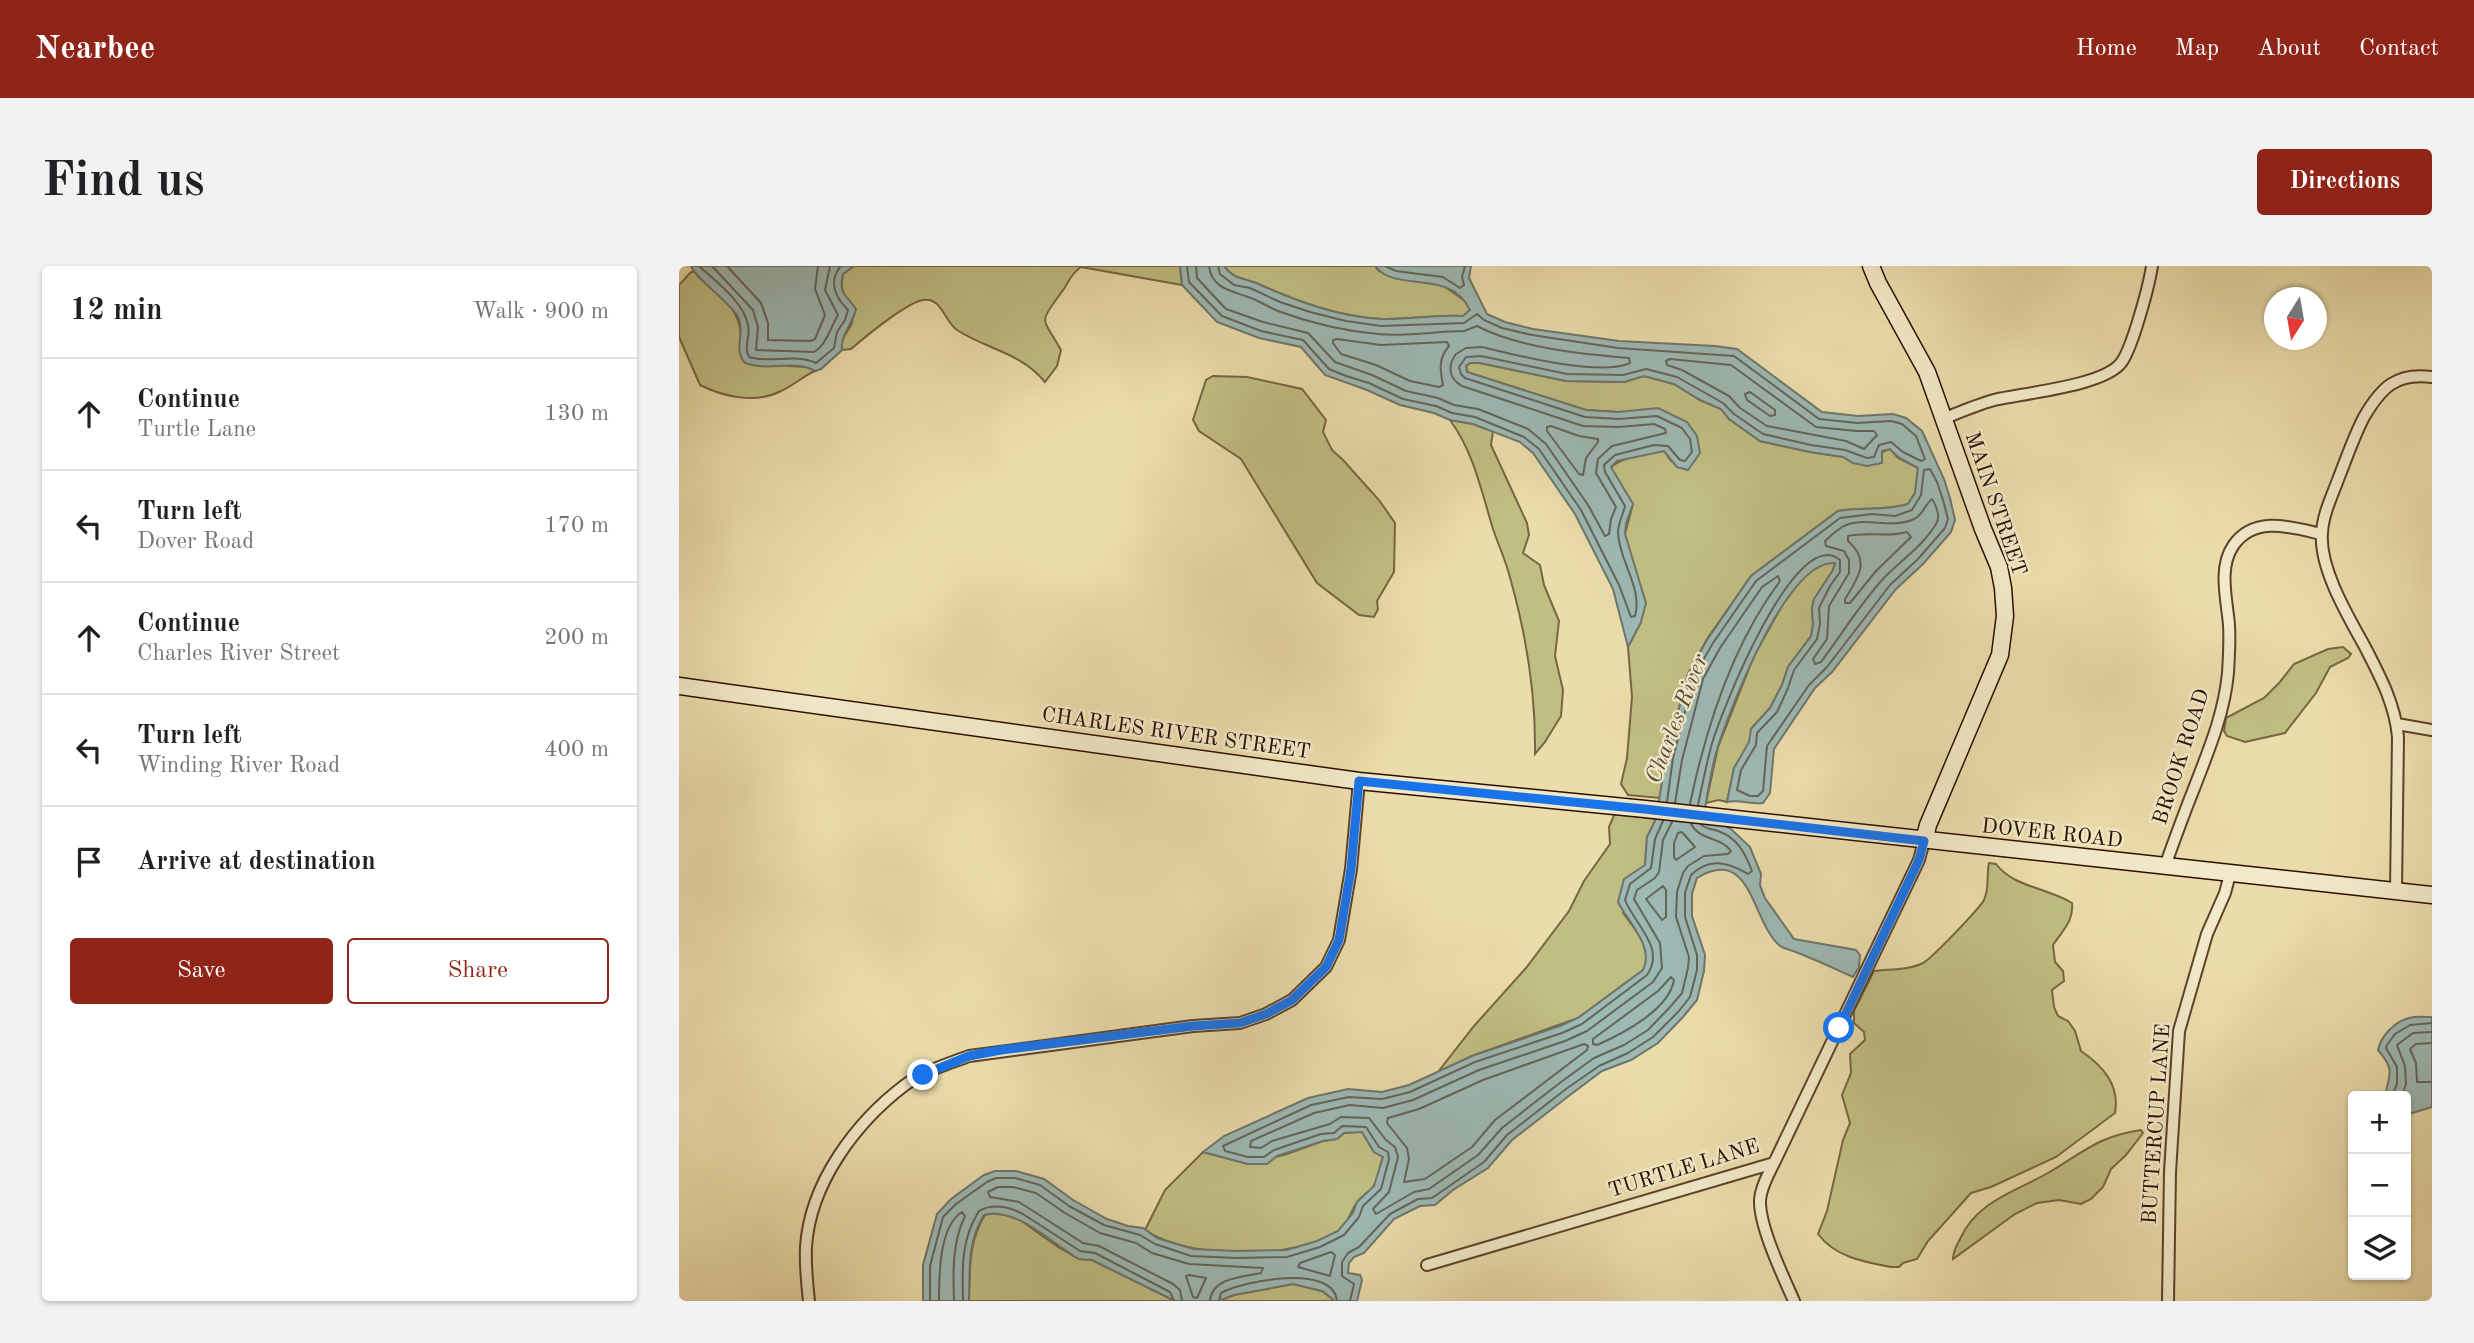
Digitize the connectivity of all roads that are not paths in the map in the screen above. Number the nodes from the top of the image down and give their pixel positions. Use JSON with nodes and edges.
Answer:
{"nodes":[{"id":1,"x":1871,"y":266,"type":"edge"},
{"id":2,"x":2152,"y":266,"type":"edge"},
{"id":3,"x":2432,"y":377,"type":"edge"},
{"id":4,"x":1943,"y":419,"type":"junction"},
{"id":5,"x":2321,"y":534,"type":"junction"},
{"id":6,"x":679,"y":685,"type":"edge"},
{"id":7,"x":2397,"y":724,"type":"junction"},
{"id":8,"x":2432,"y":730,"type":"edge"},
{"id":9,"x":1359,"y":781,"type":"junction"},
{"id":10,"x":1668,"y":813,"type":"joint"},
{"id":11,"x":1924,"y":841,"type":"junction"},
{"id":12,"x":2165,"y":866,"type":"junction"},
{"id":13,"x":2230,"y":874,"type":"junction"},
{"id":14,"x":2396,"y":891,"type":"junction"},
{"id":15,"x":2432,"y":895,"type":"edge"},
{"id":16,"x":1774,"y":1163,"type":"junction"},
{"id":17,"x":1427,"y":1265,"type":"dead end"},
{"id":18,"x":809,"y":1301,"type":"edge"},
{"id":19,"x":1794,"y":1301,"type":"edge"},
{"id":20,"x":2168,"y":1301,"type":"edge"}],
"edges":[{"from":1,"to":4,"type":"street","name":"MAIN STREET"},
{"from":2,"to":4,"type":"street"},
{"from":3,"to":5,"type":"street"},
{"from":4,"to":11,"type":"street","name":"MAIN STREET"},
{"from":5,"to":7,"type":"street"},
{"from":5,"to":12,"type":"street","name":"BROOK ROAD"},
{"from":6,"to":9,"type":"street","name":"CHARLES RIVER STREET"},
{"from":7,"to":8,"type":"street"},
{"from":7,"to":14,"type":"street"},
{"from":9,"to":10,"type":"street","name":"CHARLES RIVER STREET"},
{"from":9,"to":18,"type":"street"},
{"from":10,"to":11,"type":"street","name":"DOVER ROAD"},
{"from":11,"to":12,"type":"street","name":"DOVER ROAD"},
{"from":11,"to":16,"type":"street","name":"TURTLE LANE"},
{"from":12,"to":13,"type":"street","name":"DOVER ROAD"},
{"from":13,"to":14,"type":"street","name":"DOVER ROAD"},
{"from":13,"to":20,"type":"street","name":"BUTTERCUP LANE"},
{"from":14,"to":15,"type":"street","name":"DOVER ROAD"},
{"from":16,"to":17,"type":"street","name":"TURTLE LANE"},
{"from":16,"to":19,"type":"street"}]}
